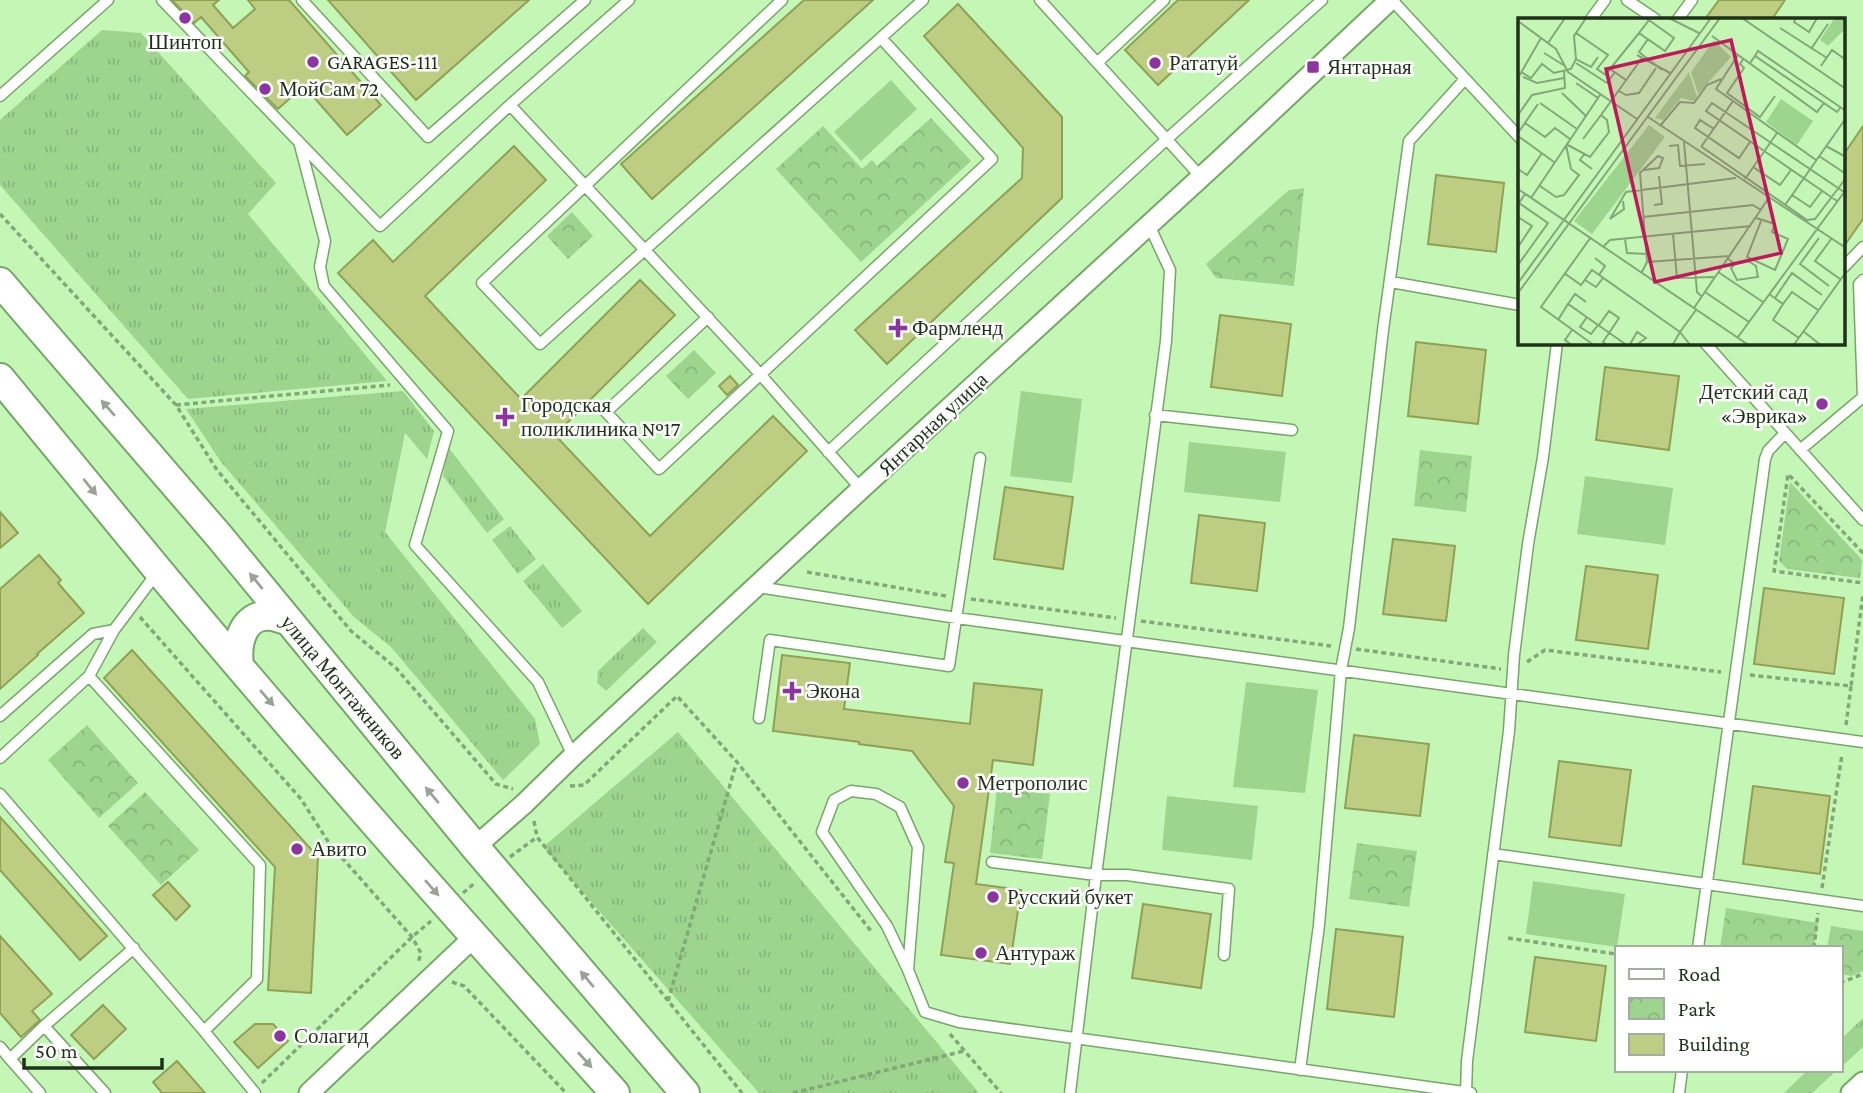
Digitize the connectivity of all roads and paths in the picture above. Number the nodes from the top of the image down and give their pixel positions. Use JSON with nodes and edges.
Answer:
{"nodes":[{"id":1,"x":108,"y":0,"type":"edge"},
{"id":2,"x":162,"y":0,"type":"edge"},
{"id":3,"x":302,"y":0,"type":"edge"},
{"id":4,"x":585,"y":0,"type":"edge"},
{"id":5,"x":629,"y":0,"type":"edge"},
{"id":6,"x":782,"y":0,"type":"edge"},
{"id":7,"x":923,"y":0,"type":"edge"},
{"id":8,"x":1040,"y":0,"type":"edge"},
{"id":9,"x":1164,"y":0,"type":"edge"},
{"id":10,"x":1322,"y":0,"type":"edge"},
{"id":11,"x":1391,"y":0,"type":"edge"},
{"id":12,"x":1605,"y":0,"type":"edge"},
{"id":13,"x":1627,"y":0,"type":"edge"},
{"id":14,"x":1692,"y":0,"type":"edge"},
{"id":15,"x":1592,"y":18,"type":"edge"},
{"id":16,"x":1654,"y":18,"type":"edge"},
{"id":17,"x":1679,"y":18,"type":"edge"},
{"id":18,"x":881,"y":38,"type":"junction"},
{"id":19,"x":1098,"y":62,"type":"junction"},
{"id":20,"x":1465,"y":79,"type":"junction"},
{"id":21,"x":0,"y":96,"type":"edge"},
{"id":22,"x":510,"y":105,"type":"junction"},
{"id":23,"x":1518,"y":136,"type":"edge"},
{"id":24,"x":1167,"y":139,"type":"junction"},
{"id":25,"x":299,"y":142,"type":"junction"},
{"id":26,"x":1200,"y":177,"type":"junction"},
{"id":27,"x":584,"y":185,"type":"junction"},
{"id":28,"x":0,"y":214,"type":"edge"},
{"id":29,"x":1149,"y":225,"type":"junction"},
{"id":30,"x":1863,"y":247,"type":"edge"},
{"id":31,"x":646,"y":250,"type":"junction"},
{"id":32,"x":1846,"y":265,"type":"edge"},
{"id":33,"x":1863,"y":280,"type":"edge"},
{"id":34,"x":0,"y":282,"type":"edge"},
{"id":35,"x":1391,"y":282,"type":"junction"},
{"id":36,"x":1518,"y":306,"type":"edge"},
{"id":37,"x":708,"y":317,"type":"junction"},
{"id":38,"x":1557,"y":345,"type":"edge"},
{"id":39,"x":1707,"y":345,"type":"edge"},
{"id":40,"x":760,"y":374,"type":"junction"},
{"id":41,"x":0,"y":377,"type":"edge"},
{"id":42,"x":408,"y":383,"type":"junction"},
{"id":43,"x":1863,"y":397,"type":"edge"},
{"id":44,"x":176,"y":405,"type":"junction"},
{"id":45,"x":1156,"y":415,"type":"junction"},
{"id":46,"x":1292,"y":430,"type":"dead end"},
{"id":47,"x":1785,"y":433,"type":"junction"},
{"id":48,"x":1800,"y":450,"type":"junction"},
{"id":49,"x":828,"y":452,"type":"junction"},
{"id":50,"x":981,"y":458,"type":"dead end"},
{"id":51,"x":862,"y":489,"type":"junction"},
{"id":52,"x":1863,"y":520,"type":"edge"},
{"id":53,"x":1863,"y":553,"type":"edge"},
{"id":54,"x":159,"y":571,"type":"junction"},
{"id":55,"x":807,"y":572,"type":"dead end"},
{"id":56,"x":1863,"y":583,"type":"edge"},
{"id":57,"x":757,"y":587,"type":"junction"},
{"id":58,"x":1863,"y":594,"type":"edge"},
{"id":59,"x":960,"y":598,"type":"junction"},
{"id":60,"x":131,"y":607,"type":"junction"},
{"id":61,"x":957,"y":618,"type":"junction"},
{"id":62,"x":1129,"y":620,"type":"junction"},
{"id":63,"x":289,"y":621,"type":"junction"},
{"id":64,"x":114,"y":630,"type":"junction"},
{"id":65,"x":1126,"y":640,"type":"junction"},
{"id":66,"x":1346,"y":648,"type":"junction"},
{"id":67,"x":239,"y":664,"type":"junction"},
{"id":68,"x":1341,"y":670,"type":"junction"},
{"id":69,"x":1512,"y":671,"type":"junction"},
{"id":70,"x":1736,"y":674,"type":"junction"},
{"id":71,"x":89,"y":676,"type":"junction"},
{"id":72,"x":1851,"y":685,"type":"junction"},
{"id":73,"x":1510,"y":693,"type":"junction"},
{"id":74,"x":0,"y":716,"type":"edge"},
{"id":75,"x":759,"y":718,"type":"dead end"},
{"id":76,"x":1730,"y":723,"type":"junction"},
{"id":77,"x":1844,"y":739,"type":"junction"},
{"id":78,"x":1863,"y":742,"type":"edge"},
{"id":79,"x":573,"y":756,"type":"junction"},
{"id":80,"x":0,"y":758,"type":"edge"},
{"id":81,"x":737,"y":762,"type":"junction"},
{"id":82,"x":562,"y":786,"type":"dead end"},
{"id":83,"x":0,"y":794,"type":"edge"},
{"id":84,"x":525,"y":803,"type":"junction"},
{"id":85,"x":537,"y":837,"type":"junction"},
{"id":86,"x":475,"y":847,"type":"junction"},
{"id":87,"x":1493,"y":854,"type":"junction"},
{"id":88,"x":992,"y":862,"type":"dead end"},
{"id":89,"x":494,"y":869,"type":"junction"},
{"id":90,"x":1096,"y":876,"type":"junction"},
{"id":91,"x":1707,"y":885,"type":"junction"},
{"id":92,"x":1820,"y":900,"type":"junction"},
{"id":93,"x":1863,"y":906,"type":"edge"},
{"id":94,"x":448,"y":907,"type":"junction"},
{"id":95,"x":872,"y":931,"type":"dead end"},
{"id":96,"x":412,"y":937,"type":"junction"},
{"id":97,"x":474,"y":937,"type":"junction"},
{"id":98,"x":1508,"y":939,"type":"dead end"},
{"id":99,"x":1699,"y":946,"type":"edge"},
{"id":100,"x":1814,"y":946,"type":"edge"},
{"id":101,"x":134,"y":948,"type":"junction"},
{"id":102,"x":1615,"y":954,"type":"edge"},
{"id":103,"x":1224,"y":955,"type":"dead end"},
{"id":104,"x":908,"y":970,"type":"junction"},
{"id":105,"x":1863,"y":974,"type":"edge"},
{"id":106,"x":430,"y":978,"type":"junction"},
{"id":107,"x":1842,"y":982,"type":"edge"},
{"id":108,"x":668,"y":1001,"type":"junction"},
{"id":109,"x":44,"y":1026,"type":"junction"},
{"id":110,"x":947,"y":1030,"type":"dead end"},
{"id":111,"x":204,"y":1031,"type":"junction"},
{"id":112,"x":1077,"y":1039,"type":"junction"},
{"id":113,"x":0,"y":1047,"type":"edge"},
{"id":114,"x":964,"y":1051,"type":"junction"},
{"id":115,"x":10,"y":1059,"type":"junction"},
{"id":116,"x":1300,"y":1070,"type":"junction"},
{"id":117,"x":1682,"y":1072,"type":"edge"},
{"id":118,"x":1863,"y":1082,"type":"edge"},
{"id":119,"x":255,"y":1092,"type":"edge"},
{"id":120,"x":40,"y":1093,"type":"edge"},
{"id":121,"x":105,"y":1093,"type":"edge"},
{"id":122,"x":309,"y":1093,"type":"edge"},
{"id":123,"x":566,"y":1093,"type":"edge"},
{"id":124,"x":615,"y":1093,"type":"edge"},
{"id":125,"x":685,"y":1093,"type":"edge"},
{"id":126,"x":742,"y":1093,"type":"edge"},
{"id":127,"x":793,"y":1093,"type":"edge"},
{"id":128,"x":1001,"y":1093,"type":"edge"},
{"id":129,"x":1070,"y":1093,"type":"edge"},
{"id":130,"x":1468,"y":1093,"type":"edge"},
{"id":131,"x":1679,"y":1093,"type":"edge"},
{"id":132,"x":1851,"y":1093,"type":"edge"}],
"edges":[{"from":1,"to":21,"type":"lane"},
{"from":2,"to":25,"type":"lane"},
{"from":3,"to":4,"type":"lane"},
{"from":5,"to":22,"type":"lane"},
{"from":6,"to":27,"type":"lane"},
{"from":7,"to":18,"type":"lane"},
{"from":8,"to":19,"type":"lane"},
{"from":9,"to":19,"type":"lane"},
{"from":10,"to":24,"type":"lane"},
{"from":11,"to":20,"type":"lane"},
{"from":11,"to":26,"type":"street","name":"Янтарная улица"},
{"from":12,"to":15,"type":"lane"},
{"from":13,"to":16,"type":"lane"},
{"from":14,"to":17,"type":"lane"},
{"from":18,"to":31,"type":"lane"},
{"from":18,"to":40,"type":"lane"},
{"from":19,"to":24,"type":"lane"},
{"from":20,"to":23,"type":"lane"},
{"from":20,"to":35,"type":"lane"},
{"from":22,"to":25,"type":"lane"},
{"from":22,"to":27,"type":"lane"},
{"from":24,"to":26,"type":"lane"},
{"from":24,"to":49,"type":"lane"},
{"from":25,"to":42,"type":"lane"},
{"from":26,"to":29,"type":"street","name":"Янтарная улица"},
{"from":27,"to":31,"type":"lane"},
{"from":27,"to":31,"type":"lane"},
{"from":28,"to":44,"type":"path"},
{"from":29,"to":45,"type":"lane"},
{"from":29,"to":51,"type":"street","name":"Янтарная улица"},
{"from":30,"to":32,"type":"lane"},
{"from":31,"to":37,"type":"lane"},
{"from":33,"to":43,"type":"lane"},
{"from":63,"to":34,"type":"main road","name":"улица Монтажников","one_way":true},
{"from":35,"to":36,"type":"lane"},
{"from":35,"to":66,"type":"lane"},
{"from":37,"to":40,"type":"lane"},
{"from":37,"to":40,"type":"lane"},
{"from":38,"to":69,"type":"lane"},
{"from":39,"to":47,"type":"lane"},
{"from":40,"to":49,"type":"lane"},
{"from":41,"to":54,"type":"main road","one_way":true},
{"from":42,"to":44,"type":"path"},
{"from":42,"to":79,"type":"lane"},
{"from":43,"to":48,"type":"lane"},
{"from":44,"to":84,"type":"path"},
{"from":45,"to":46,"type":"lane"},
{"from":45,"to":62,"type":"lane"},
{"from":47,"to":48,"type":"lane"},
{"from":47,"to":70,"type":"lane"},
{"from":48,"to":52,"type":"lane"},
{"from":49,"to":51,"type":"lane"},
{"from":50,"to":59,"type":"lane"},
{"from":51,"to":57,"type":"street","name":"Янтарная улица"},
{"from":53,"to":56,"type":"path"},
{"from":54,"to":60,"type":"lane"},
{"from":54,"to":67,"type":"main road"},
{"from":55,"to":59,"type":"path"},
{"from":57,"to":61,"type":"lane"},
{"from":57,"to":79,"type":"street","name":"Янтарная улица"},
{"from":58,"to":72,"type":"path"},
{"from":59,"to":61,"type":"lane"},
{"from":59,"to":62,"type":"path"},
{"from":60,"to":64,"type":"lane"},
{"from":60,"to":96,"type":"path"},
{"from":61,"to":65,"type":"lane"},
{"from":61,"to":75,"type":"lane"},
{"from":62,"to":65,"type":"lane"},
{"from":62,"to":66,"type":"path"},
{"from":63,"to":67,"type":"main road"},
{"from":86,"to":63,"type":"main road","name":"улица Монтажников","one_way":true},
{"from":64,"to":71,"type":"lane"},
{"from":64,"to":74,"type":"lane"},
{"from":65,"to":68,"type":"lane"},
{"from":65,"to":90,"type":"lane"},
{"from":66,"to":68,"type":"lane"},
{"from":66,"to":69,"type":"path"},
{"from":67,"to":94,"type":"main road","one_way":true},
{"from":68,"to":73,"type":"lane"},
{"from":68,"to":116,"type":"lane"},
{"from":69,"to":70,"type":"path"},
{"from":69,"to":73,"type":"lane"},
{"from":70,"to":72,"type":"path"},
{"from":70,"to":76,"type":"lane"},
{"from":71,"to":80,"type":"lane"},
{"from":71,"to":111,"type":"lane"},
{"from":72,"to":77,"type":"path"},
{"from":73,"to":76,"type":"lane"},
{"from":73,"to":87,"type":"lane"},
{"from":76,"to":77,"type":"lane"},
{"from":76,"to":91,"type":"lane"},
{"from":77,"to":78,"type":"lane"},
{"from":77,"to":92,"type":"path"},
{"from":79,"to":84,"type":"street","name":"Янтарная улица"},
{"from":81,"to":82,"type":"path"},
{"from":81,"to":95,"type":"path"},
{"from":81,"to":108,"type":"path"},
{"from":83,"to":101,"type":"lane"},
{"from":84,"to":85,"type":"path"},
{"from":84,"to":86,"type":"street","name":"Янтарная улица"},
{"from":85,"to":89,"type":"path"},
{"from":85,"to":108,"type":"path"},
{"from":86,"to":89,"type":"main road","name":"улица Монтажников"},
{"from":87,"to":91,"type":"lane"},
{"from":87,"to":130,"type":"lane"},
{"from":88,"to":90,"type":"lane"},
{"from":89,"to":94,"type":"path"},
{"from":125,"to":89,"type":"main road","name":"улица Монтажников","one_way":true},
{"from":90,"to":103,"type":"lane"},
{"from":90,"to":112,"type":"lane"},
{"from":91,"to":92,"type":"lane"},
{"from":91,"to":99,"type":"lane"},
{"from":92,"to":93,"type":"lane"},
{"from":92,"to":100,"type":"path"},
{"from":94,"to":96,"type":"path"},
{"from":94,"to":97,"type":"main road"},
{"from":96,"to":106,"type":"path"},
{"from":96,"to":119,"type":"path"},
{"from":97,"to":106,"type":"street"},
{"from":97,"to":124,"type":"main road","one_way":true},
{"from":98,"to":102,"type":"path"},
{"from":101,"to":109,"type":"lane"},
{"from":101,"to":111,"type":"lane"},
{"from":104,"to":104,"type":"lane"},
{"from":104,"to":112,"type":"lane"},
{"from":105,"to":107,"type":"path"},
{"from":106,"to":122,"type":"street"},
{"from":106,"to":123,"type":"path"},
{"from":108,"to":126,"type":"path"},
{"from":109,"to":115,"type":"lane"},
{"from":109,"to":121,"type":"lane"},
{"from":110,"to":114,"type":"path"},
{"from":111,"to":119,"type":"lane"},
{"from":112,"to":116,"type":"lane"},
{"from":112,"to":129,"type":"lane"},
{"from":113,"to":115,"type":"lane"},
{"from":114,"to":127,"type":"path"},
{"from":114,"to":128,"type":"path"},
{"from":115,"to":120,"type":"lane"},
{"from":116,"to":130,"type":"lane"},
{"from":117,"to":131,"type":"lane"},
{"from":118,"to":132,"type":"street"}]}
